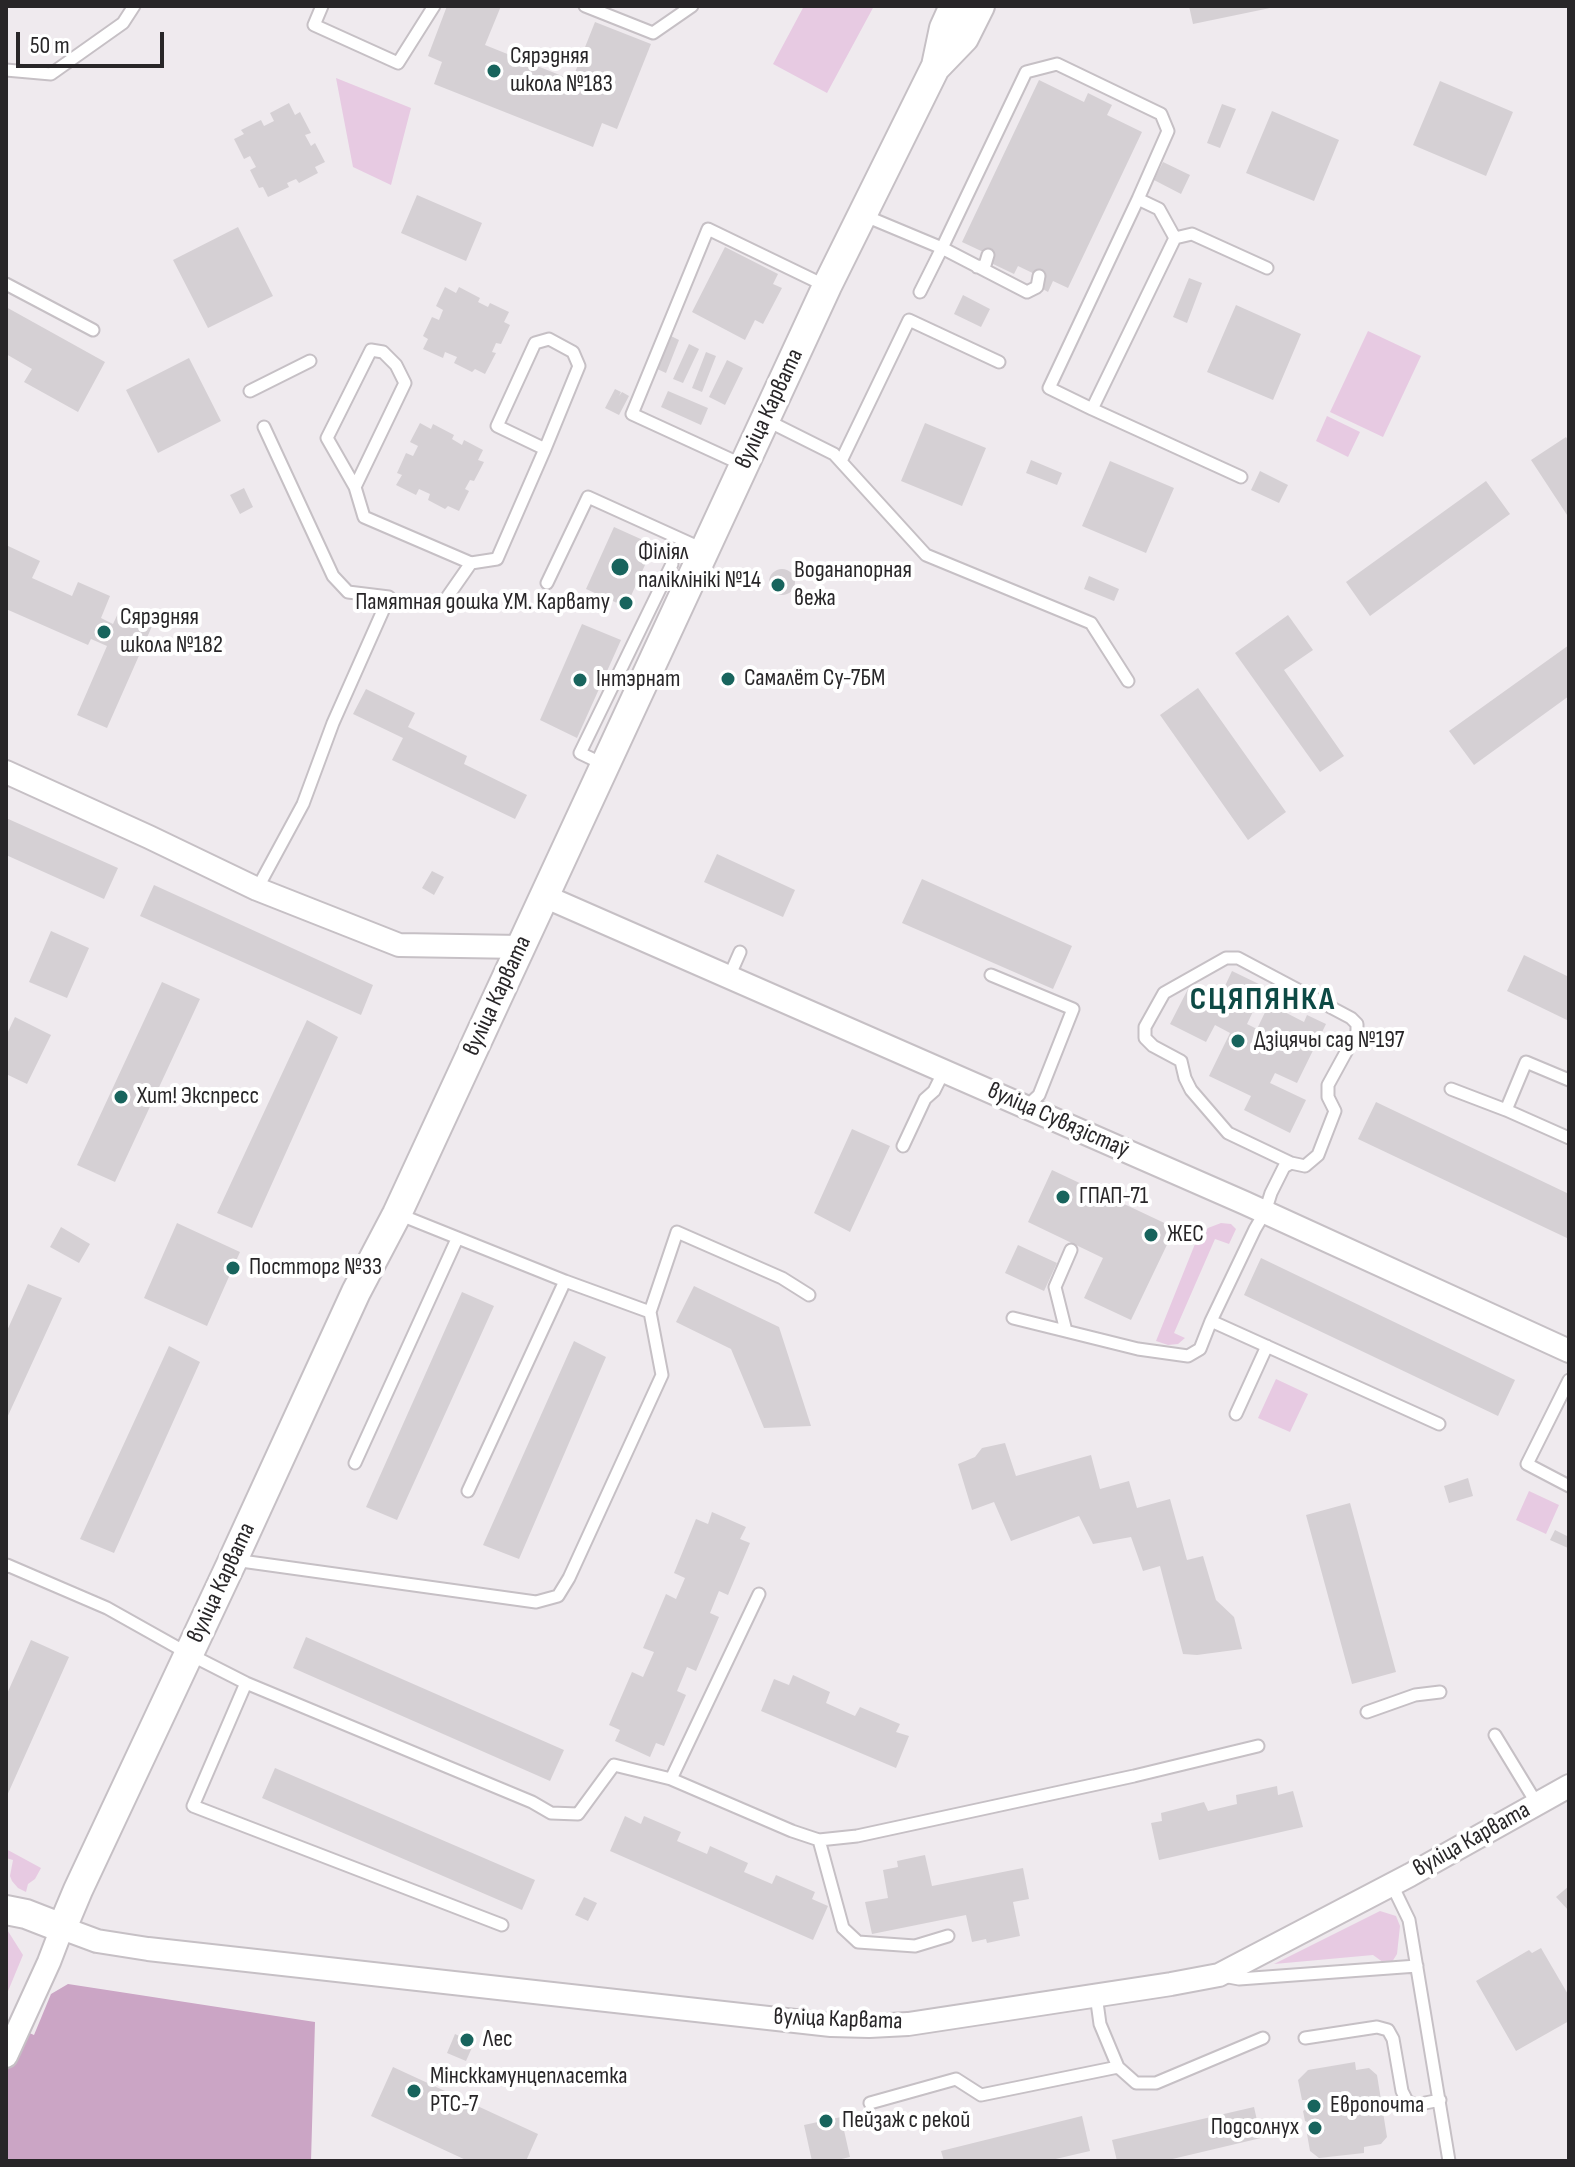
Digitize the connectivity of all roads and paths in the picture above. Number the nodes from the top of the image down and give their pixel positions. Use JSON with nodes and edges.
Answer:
{"nodes":[{"id":1,"x":134,"y":6,"type":"edge"},
{"id":2,"x":322,"y":6,"type":"edge"},
{"id":3,"x":434,"y":6,"type":"edge"},
{"id":4,"x":585,"y":6,"type":"edge"},
{"id":5,"x":692,"y":6,"type":"edge"},
{"id":6,"x":954,"y":6,"type":"edge"},
{"id":7,"x":980,"y":6,"type":"edge"},
{"id":8,"x":936,"y":66,"type":"junction"},
{"id":9,"x":6,"y":70,"type":"edge"},
{"id":10,"x":1138,"y":199,"type":"junction"},
{"id":11,"x":862,"y":215,"type":"junction"},
{"id":12,"x":1175,"y":238,"type":"junction"},
{"id":13,"x":942,"y":248,"type":"junction"},
{"id":14,"x":988,"y":255,"type":"dead end"},
{"id":15,"x":977,"y":267,"type":"junction"},
{"id":16,"x":1267,"y":268,"type":"dead end"},
{"id":17,"x":1039,"y":276,"type":"dead end"},
{"id":18,"x":6,"y":284,"type":"edge"},
{"id":19,"x":827,"y":286,"type":"junction"},
{"id":20,"x":920,"y":292,"type":"dead end"},
{"id":21,"x":93,"y":330,"type":"dead end"},
{"id":22,"x":310,"y":361,"type":"dead end"},
{"id":23,"x":999,"y":362,"type":"dead end"},
{"id":24,"x":250,"y":391,"type":"dead end"},
{"id":25,"x":1092,"y":409,"type":"junction"},
{"id":26,"x":765,"y":420,"type":"junction"},
{"id":27,"x":264,"y":427,"type":"dead end"},
{"id":28,"x":545,"y":449,"type":"junction"},
{"id":29,"x":841,"y":461,"type":"junction"},
{"id":30,"x":744,"y":465,"type":"junction"},
{"id":31,"x":1241,"y":477,"type":"dead end"},
{"id":32,"x":355,"y":487,"type":"junction"},
{"id":33,"x":705,"y":550,"type":"junction"},
{"id":34,"x":471,"y":563,"type":"junction"},
{"id":35,"x":672,"y":564,"type":"dead end"},
{"id":36,"x":547,"y":583,"type":"dead end"},
{"id":37,"x":448,"y":596,"type":"dead end"},
{"id":38,"x":1128,"y":681,"type":"dead end"},
{"id":39,"x":605,"y":765,"type":"junction"},
{"id":40,"x":6,"y":772,"type":"edge"},
{"id":41,"x":257,"y":889,"type":"junction"},
{"id":42,"x":544,"y":896,"type":"junction"},
{"id":43,"x":521,"y":947,"type":"junction"},
{"id":44,"x":740,"y":952,"type":"dead end"},
{"id":45,"x":991,"y":975,"type":"dead end"},
{"id":46,"x":729,"y":977,"type":"junction"},
{"id":47,"x":944,"y":1071,"type":"junction"},
{"id":48,"x":1569,"y":1080,"type":"edge"},
{"id":49,"x":1451,"y":1089,"type":"dead end"},
{"id":50,"x":1026,"y":1107,"type":"junction"},
{"id":51,"x":1506,"y":1110,"type":"junction"},
{"id":52,"x":1569,"y":1138,"type":"edge"},
{"id":53,"x":903,"y":1146,"type":"dead end"},
{"id":54,"x":1291,"y":1163,"type":"junction"},
{"id":55,"x":1265,"y":1212,"type":"junction"},
{"id":56,"x":397,"y":1214,"type":"junction"},
{"id":57,"x":457,"y":1239,"type":"junction"},
{"id":58,"x":1071,"y":1250,"type":"dead end"},
{"id":59,"x":565,"y":1281,"type":"junction"},
{"id":60,"x":809,"y":1295,"type":"dead end"},
{"id":61,"x":650,"y":1312,"type":"junction"},
{"id":62,"x":1013,"y":1318,"type":"dead end"},
{"id":63,"x":1211,"y":1321,"type":"junction"},
{"id":64,"x":1066,"y":1331,"type":"junction"},
{"id":65,"x":1267,"y":1346,"type":"junction"},
{"id":66,"x":1569,"y":1351,"type":"edge"},
{"id":67,"x":1569,"y":1380,"type":"edge"},
{"id":68,"x":1236,"y":1414,"type":"dead end"},
{"id":69,"x":1439,"y":1424,"type":"dead end"},
{"id":70,"x":355,"y":1463,"type":"dead end"},
{"id":71,"x":1569,"y":1486,"type":"edge"},
{"id":72,"x":468,"y":1491,"type":"dead end"},
{"id":73,"x":233,"y":1560,"type":"junction"},
{"id":74,"x":6,"y":1566,"type":"edge"},
{"id":75,"x":759,"y":1594,"type":"dead end"},
{"id":76,"x":189,"y":1654,"type":"junction"},
{"id":77,"x":246,"y":1683,"type":"junction"},
{"id":78,"x":1440,"y":1692,"type":"dead end"},
{"id":79,"x":1367,"y":1712,"type":"dead end"},
{"id":80,"x":1495,"y":1735,"type":"dead end"},
{"id":81,"x":1258,"y":1746,"type":"dead end"},
{"id":82,"x":671,"y":1779,"type":"junction"},
{"id":83,"x":1569,"y":1786,"type":"edge"},
{"id":84,"x":1537,"y":1804,"type":"junction"},
{"id":85,"x":819,"y":1840,"type":"junction"},
{"id":86,"x":1392,"y":1885,"type":"junction"},
{"id":87,"x":6,"y":1910,"type":"edge"},
{"id":88,"x":502,"y":1925,"type":"dead end"},
{"id":89,"x":62,"y":1928,"type":"junction"},
{"id":90,"x":948,"y":1936,"type":"dead end"},
{"id":91,"x":1417,"y":1966,"type":"junction"},
{"id":92,"x":1219,"y":1975,"type":"junction"},
{"id":93,"x":1096,"y":1995,"type":"junction"},
{"id":94,"x":1263,"y":2038,"type":"dead end"},
{"id":95,"x":1305,"y":2038,"type":"dead end"},
{"id":96,"x":6,"y":2056,"type":"edge"},
{"id":97,"x":1118,"y":2067,"type":"junction"},
{"id":98,"x":1440,"y":2100,"type":"junction"},
{"id":99,"x":870,"y":2103,"type":"dead end"},
{"id":100,"x":1449,"y":2161,"type":"edge"}],
"edges":[{"from":1,"to":9,"type":"lane"},
{"from":2,"to":3,"type":"lane"},
{"from":4,"to":5,"type":"lane"},
{"from":6,"to":8,"type":"street","name":"вуліца Карвата"},
{"from":7,"to":8,"type":"street","name":"вуліца Карвата"},
{"from":8,"to":11,"type":"street","name":"вуліца Карвата"},
{"from":10,"to":12,"type":"lane"},
{"from":10,"to":13,"type":"lane"},
{"from":10,"to":25,"type":"lane"},
{"from":11,"to":13,"type":"lane"},
{"from":11,"to":19,"type":"street","name":"вуліца Карвата"},
{"from":12,"to":16,"type":"lane"},
{"from":12,"to":25,"type":"lane"},
{"from":13,"to":15,"type":"lane"},
{"from":13,"to":20,"type":"lane"},
{"from":14,"to":15,"type":"lane"},
{"from":15,"to":17,"type":"lane"},
{"from":18,"to":21,"type":"lane"},
{"from":19,"to":26,"type":"street","name":"вуліца Карвата"},
{"from":19,"to":30,"type":"lane"},
{"from":22,"to":24,"type":"lane"},
{"from":23,"to":29,"type":"lane"},
{"from":25,"to":31,"type":"lane"},
{"from":26,"to":29,"type":"lane"},
{"from":26,"to":30,"type":"street","name":"вуліца Карвата"},
{"from":27,"to":41,"type":"lane"},
{"from":28,"to":28,"type":"lane"},
{"from":28,"to":34,"type":"lane"},
{"from":29,"to":38,"type":"lane"},
{"from":30,"to":33,"type":"street","name":"вуліца Карвата"},
{"from":32,"to":32,"type":"lane"},
{"from":32,"to":34,"type":"lane"},
{"from":33,"to":36,"type":"lane"},
{"from":33,"to":39,"type":"street","name":"вуліца Карвата"},
{"from":34,"to":37,"type":"lane"},
{"from":35,"to":39,"type":"lane"},
{"from":39,"to":42,"type":"street","name":"вуліца Карвата"},
{"from":40,"to":41,"type":"street"},
{"from":41,"to":43,"type":"street"},
{"from":42,"to":43,"type":"street","name":"вуліца Карвата"},
{"from":42,"to":46,"type":"street","name":"вуліца Сувязістаў"},
{"from":43,"to":56,"type":"street","name":"вуліца Карвата"},
{"from":44,"to":46,"type":"lane"},
{"from":45,"to":50,"type":"lane"},
{"from":46,"to":47,"type":"street","name":"вуліца Сувязістаў"},
{"from":47,"to":50,"type":"street","name":"вуліца Сувязістаў"},
{"from":47,"to":53,"type":"lane"},
{"from":48,"to":51,"type":"lane"},
{"from":49,"to":51,"type":"lane"},
{"from":50,"to":55,"type":"street","name":"вуліца Сувязістаў"},
{"from":51,"to":52,"type":"lane"},
{"from":54,"to":54,"type":"lane"},
{"from":54,"to":55,"type":"lane"},
{"from":55,"to":63,"type":"lane"},
{"from":55,"to":66,"type":"street","name":"вуліца Сувязістаў"},
{"from":56,"to":57,"type":"lane"},
{"from":56,"to":73,"type":"street","name":"вуліца Карвата"},
{"from":57,"to":59,"type":"lane"},
{"from":57,"to":70,"type":"lane"},
{"from":58,"to":64,"type":"lane"},
{"from":59,"to":61,"type":"lane"},
{"from":59,"to":72,"type":"lane"},
{"from":60,"to":61,"type":"lane"},
{"from":61,"to":73,"type":"lane"},
{"from":62,"to":64,"type":"lane"},
{"from":63,"to":64,"type":"lane"},
{"from":63,"to":65,"type":"lane"},
{"from":65,"to":68,"type":"lane"},
{"from":65,"to":69,"type":"lane"},
{"from":67,"to":71,"type":"lane"},
{"from":73,"to":76,"type":"street","name":"вуліца Карвата"},
{"from":74,"to":76,"type":"lane"},
{"from":75,"to":82,"type":"lane"},
{"from":76,"to":77,"type":"lane"},
{"from":76,"to":89,"type":"street","name":"вуліца Карвата"},
{"from":77,"to":82,"type":"lane"},
{"from":77,"to":88,"type":"lane"},
{"from":78,"to":79,"type":"lane"},
{"from":80,"to":84,"type":"lane"},
{"from":81,"to":85,"type":"lane"},
{"from":82,"to":85,"type":"lane"},
{"from":83,"to":84,"type":"street","name":"вуліца Карвата"},
{"from":84,"to":86,"type":"street","name":"вуліца Карвата"},
{"from":85,"to":90,"type":"lane"},
{"from":86,"to":91,"type":"lane"},
{"from":86,"to":92,"type":"street","name":"вуліца Карвата"},
{"from":87,"to":89,"type":"street"},
{"from":89,"to":93,"type":"street","name":"вуліца Карвата"},
{"from":89,"to":96,"type":"street","name":"вуліца Карвата"},
{"from":91,"to":92,"type":"lane"},
{"from":91,"to":98,"type":"lane"},
{"from":92,"to":93,"type":"street","name":"вуліца Карвата"},
{"from":93,"to":97,"type":"lane"},
{"from":94,"to":97,"type":"lane"},
{"from":95,"to":98,"type":"lane"},
{"from":97,"to":99,"type":"lane"},
{"from":98,"to":100,"type":"lane"}]}
